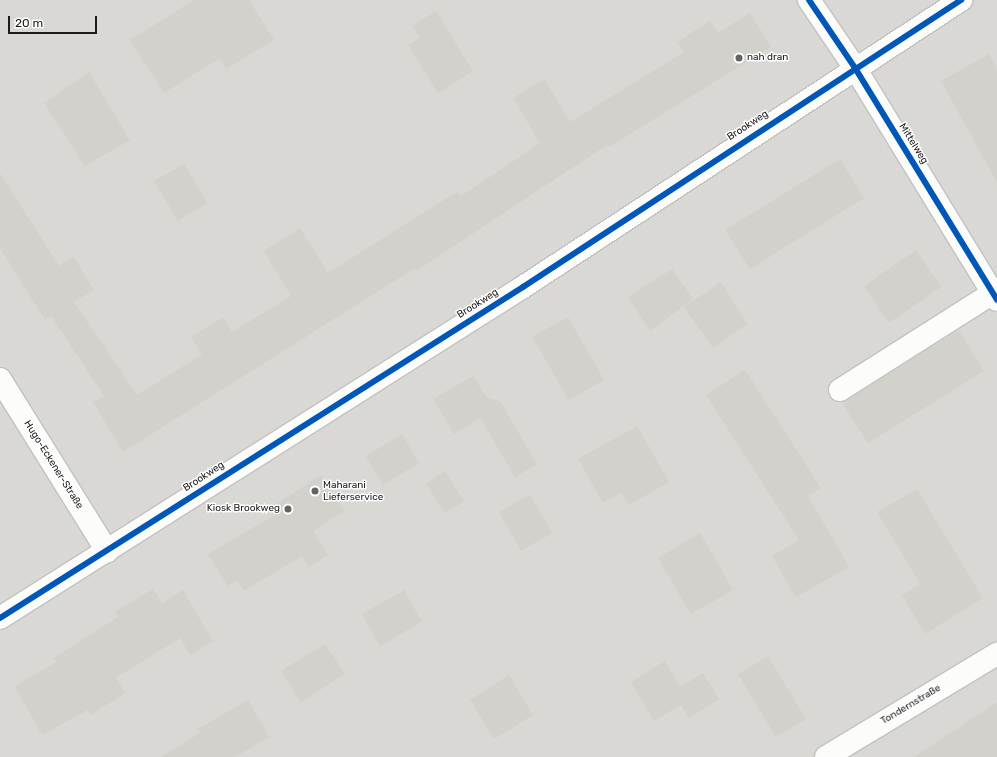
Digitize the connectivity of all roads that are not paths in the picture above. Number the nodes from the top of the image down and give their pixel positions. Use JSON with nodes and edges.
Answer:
{"nodes":[{"id":1,"x":809,"y":0,"type":"edge"},
{"id":2,"x":961,"y":0,"type":"edge"},
{"id":3,"x":855,"y":68,"type":"junction"},
{"id":4,"x":995,"y":296,"type":"edge"},
{"id":5,"x":0,"y":379,"type":"edge"},
{"id":6,"x":840,"y":390,"type":"dead end"},
{"id":7,"x":107,"y":551,"type":"junction"},
{"id":8,"x":0,"y":618,"type":"edge"},
{"id":9,"x":997,"y":654,"type":"edge"},
{"id":10,"x":826,"y":757,"type":"edge"}],
"edges":[{"from":1,"to":3,"type":"street","name":"Mittelweg"},
{"from":2,"to":3,"type":"street","name":"Brookweg"},
{"from":3,"to":4,"type":"street","name":"Mittelweg"},
{"from":3,"to":7,"type":"street","name":"Brookweg"},
{"from":4,"to":6,"type":"street"},
{"from":5,"to":7,"type":"street","name":"Hugo-Eckener-Straße"},
{"from":7,"to":8,"type":"street","name":"Brookweg"},
{"from":9,"to":10,"type":"street","name":"Tondernstraße"}]}
